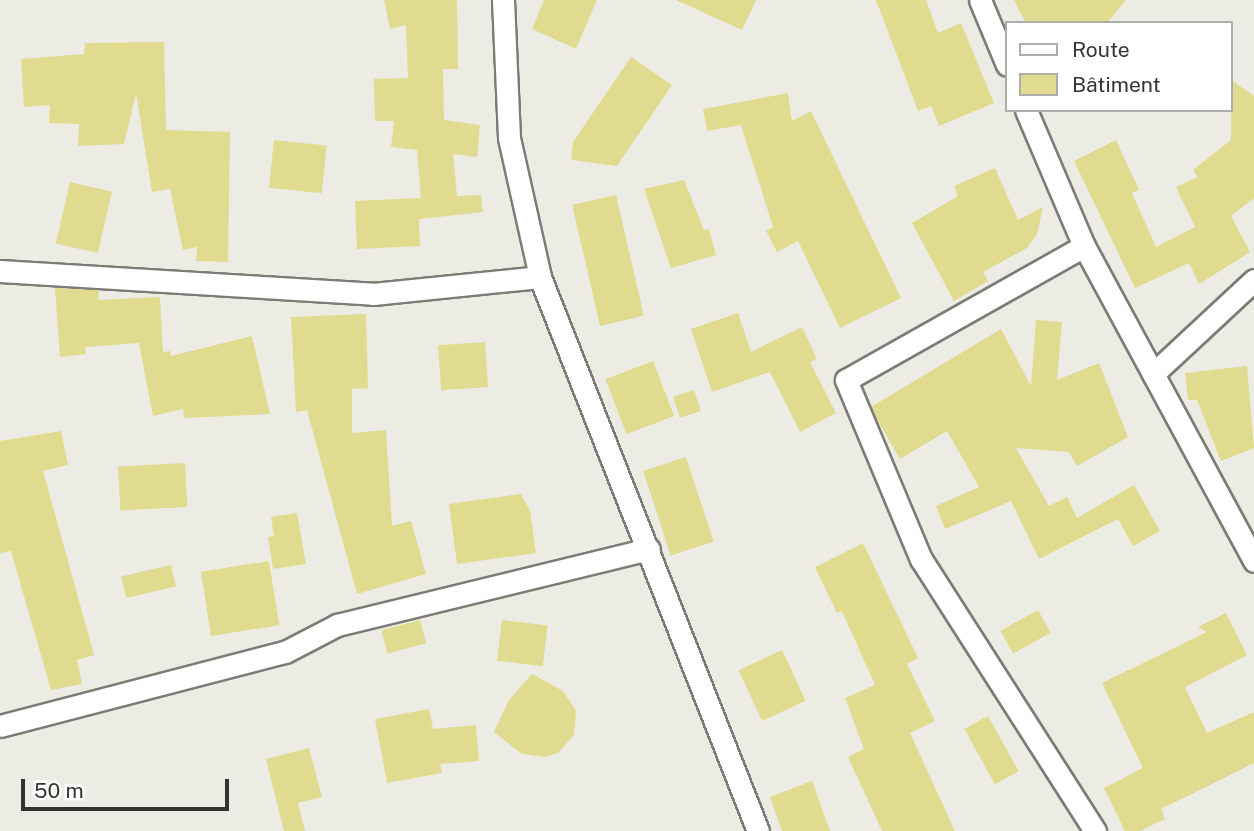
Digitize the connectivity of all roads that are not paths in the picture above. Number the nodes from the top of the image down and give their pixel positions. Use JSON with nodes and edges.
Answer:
{"nodes":[{"id":1,"x":503,"y":0,"type":"edge"},
{"id":2,"x":980,"y":0,"type":"edge"},
{"id":3,"x":1006,"y":63,"type":"edge"},
{"id":4,"x":1027,"y":112,"type":"edge"},
{"id":5,"x":1084,"y":247,"type":"junction"},
{"id":6,"x":0,"y":271,"type":"edge"},
{"id":7,"x":540,"y":277,"type":"junction"},
{"id":8,"x":1254,"y":280,"type":"edge"},
{"id":9,"x":1153,"y":374,"type":"junction"},
{"id":10,"x":649,"y":549,"type":"junction"},
{"id":11,"x":1254,"y":561,"type":"edge"},
{"id":12,"x":0,"y":726,"type":"edge"},
{"id":13,"x":758,"y":831,"type":"edge"},
{"id":14,"x":1095,"y":831,"type":"edge"}],
"edges":[{"from":1,"to":7,"type":"street"},
{"from":2,"to":3,"type":"street"},
{"from":4,"to":5,"type":"street"},
{"from":5,"to":9,"type":"street"},
{"from":5,"to":14,"type":"street"},
{"from":6,"to":7,"type":"street"},
{"from":7,"to":10,"type":"street"},
{"from":8,"to":9,"type":"street"},
{"from":9,"to":11,"type":"street"},
{"from":10,"to":12,"type":"street"},
{"from":10,"to":13,"type":"street"}]}
